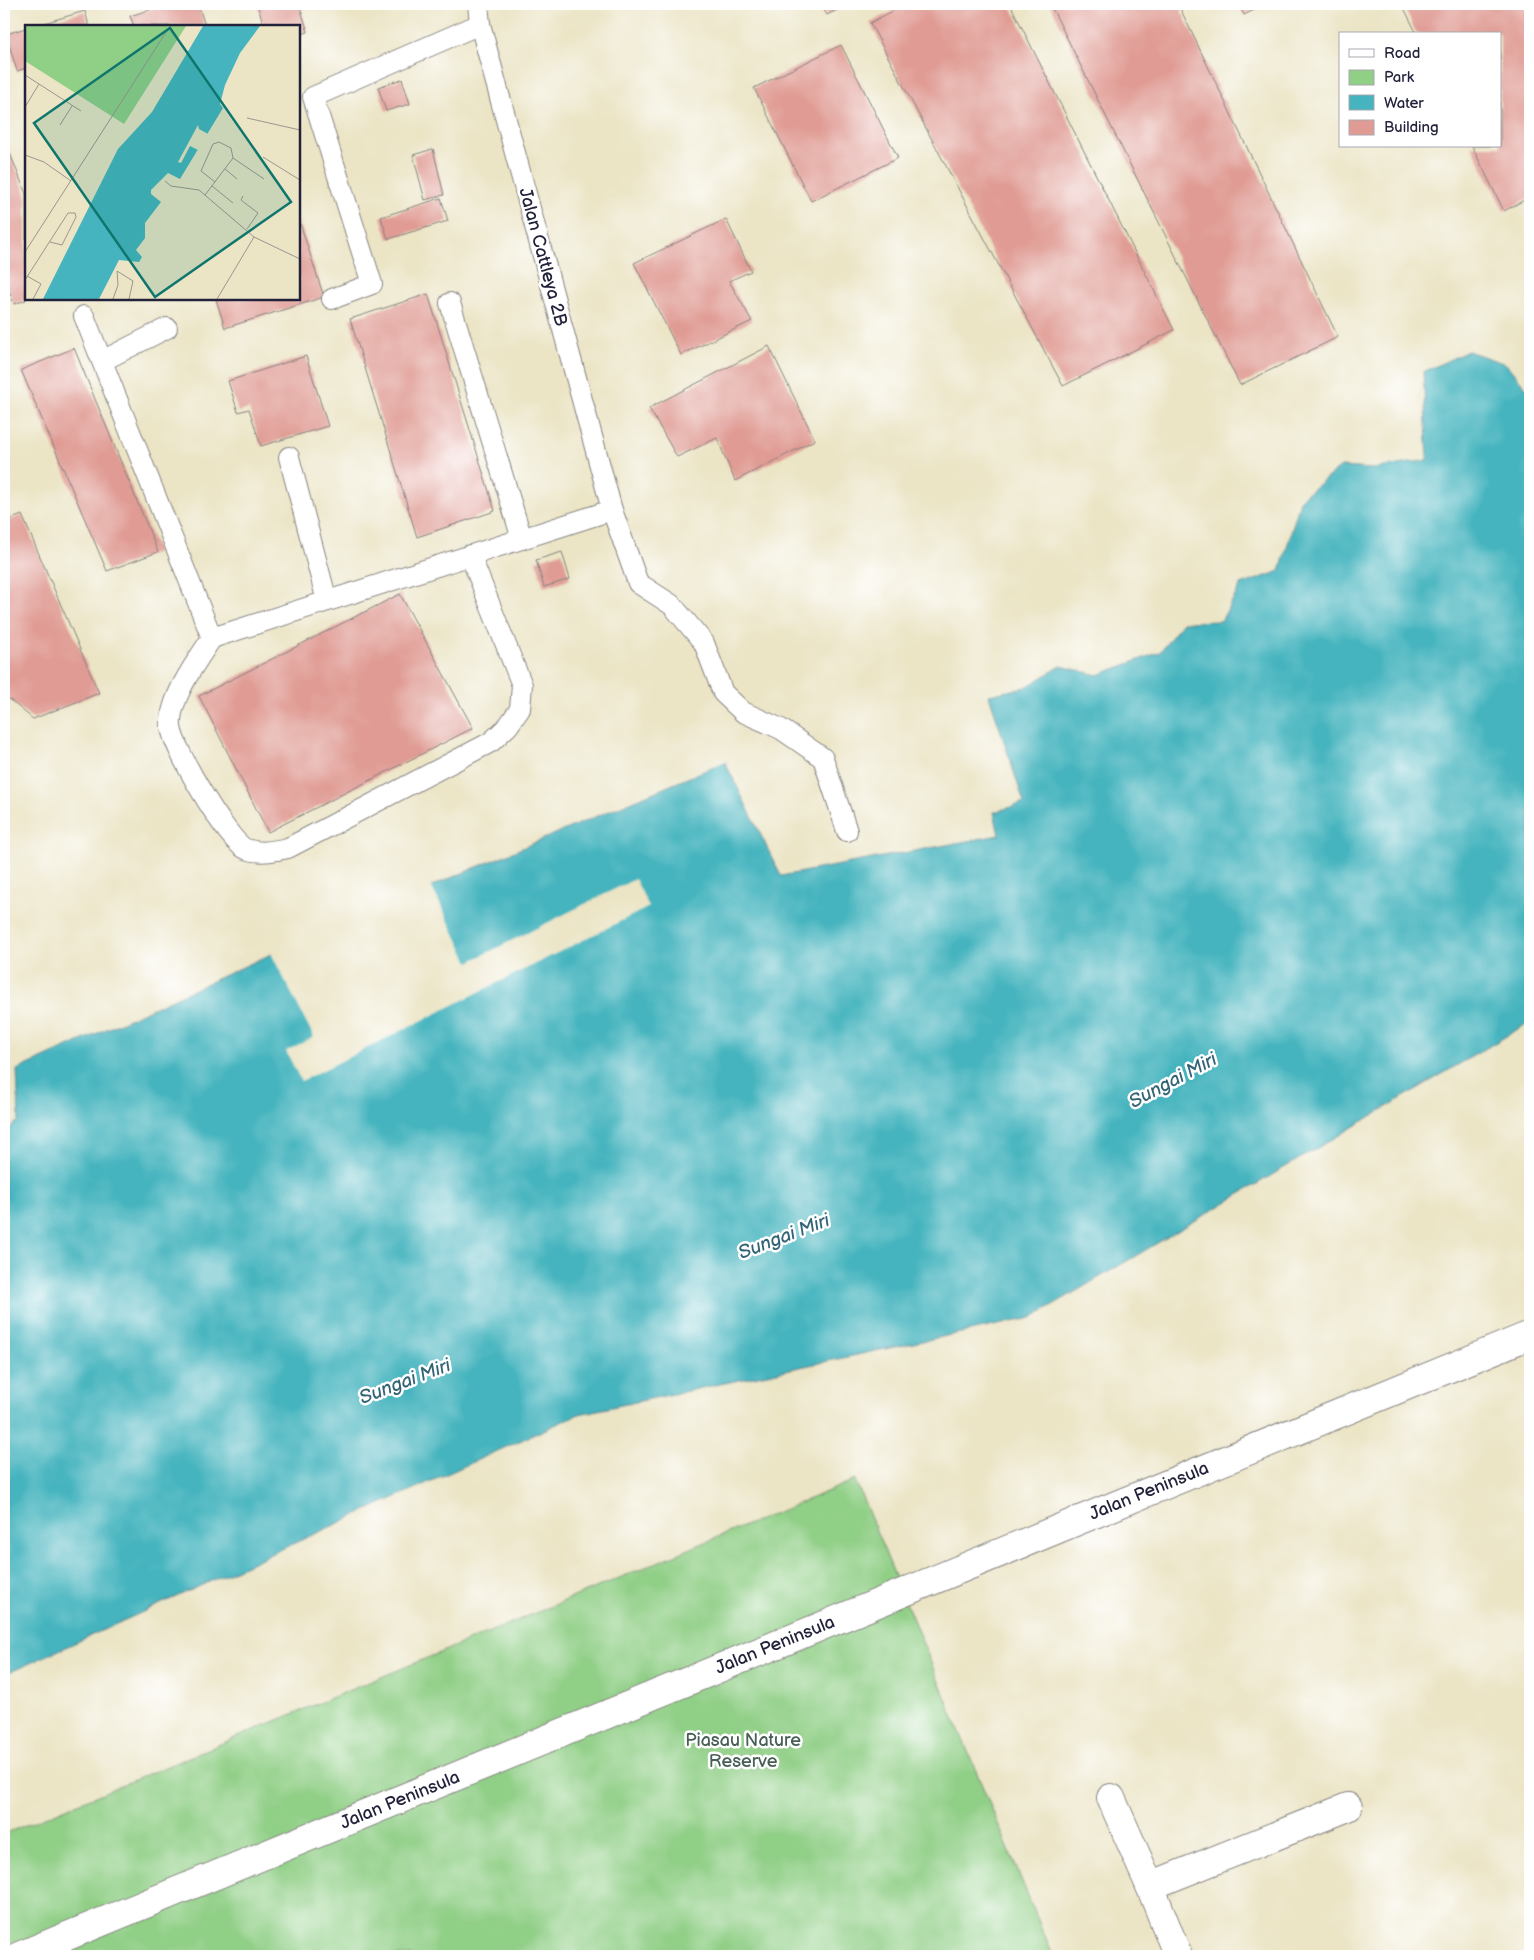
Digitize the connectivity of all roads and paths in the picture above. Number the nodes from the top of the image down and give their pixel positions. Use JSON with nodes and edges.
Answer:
{"nodes":[{"id":1,"x":478,"y":4,"type":"edge"},
{"id":2,"x":480,"y":24,"type":"junction"},
{"id":3,"x":332,"y":299,"type":"dead end"},
{"id":4,"x":450,"y":303,"type":"dead end"},
{"id":5,"x":84,"y":316,"type":"dead end"},
{"id":6,"x":166,"y":328,"type":"dead end"},
{"id":7,"x":102,"y":361,"type":"junction"},
{"id":8,"x":289,"y":457,"type":"dead end"},
{"id":9,"x":612,"y":510,"type":"junction"},
{"id":10,"x":522,"y":539,"type":"junction"},
{"id":11,"x":470,"y":555,"type":"junction"},
{"id":12,"x":327,"y":601,"type":"junction"},
{"id":13,"x":212,"y":638,"type":"junction"},
{"id":14,"x":847,"y":831,"type":"dead end"},
{"id":15,"x":1530,"y":1335,"type":"edge"},
{"id":16,"x":1111,"y":1798,"type":"dead end"},
{"id":17,"x":1348,"y":1807,"type":"dead end"},
{"id":18,"x":1150,"y":1886,"type":"junction"},
{"id":19,"x":19,"y":1956,"type":"edge"},
{"id":20,"x":1178,"y":1956,"type":"edge"}],
"edges":[{"from":1,"to":2,"type":"lane","name":"Jalan Cattleya 2B"},
{"from":2,"to":3,"type":"lane"},
{"from":2,"to":9,"type":"lane","name":"Jalan Cattleya 2B"},
{"from":4,"to":10,"type":"lane"},
{"from":5,"to":7,"type":"lane"},
{"from":6,"to":7,"type":"lane"},
{"from":7,"to":13,"type":"lane"},
{"from":8,"to":12,"type":"lane"},
{"from":9,"to":10,"type":"lane"},
{"from":9,"to":14,"type":"lane","name":"Jalan Cattleya 2B"},
{"from":10,"to":11,"type":"lane"},
{"from":11,"to":12,"type":"lane"},
{"from":11,"to":13,"type":"lane"},
{"from":12,"to":13,"type":"lane"},
{"from":15,"to":19,"type":"street","name":"Jalan Peninsula"},
{"from":16,"to":18,"type":"street"},
{"from":17,"to":18,"type":"street"},
{"from":18,"to":20,"type":"street"}]}
